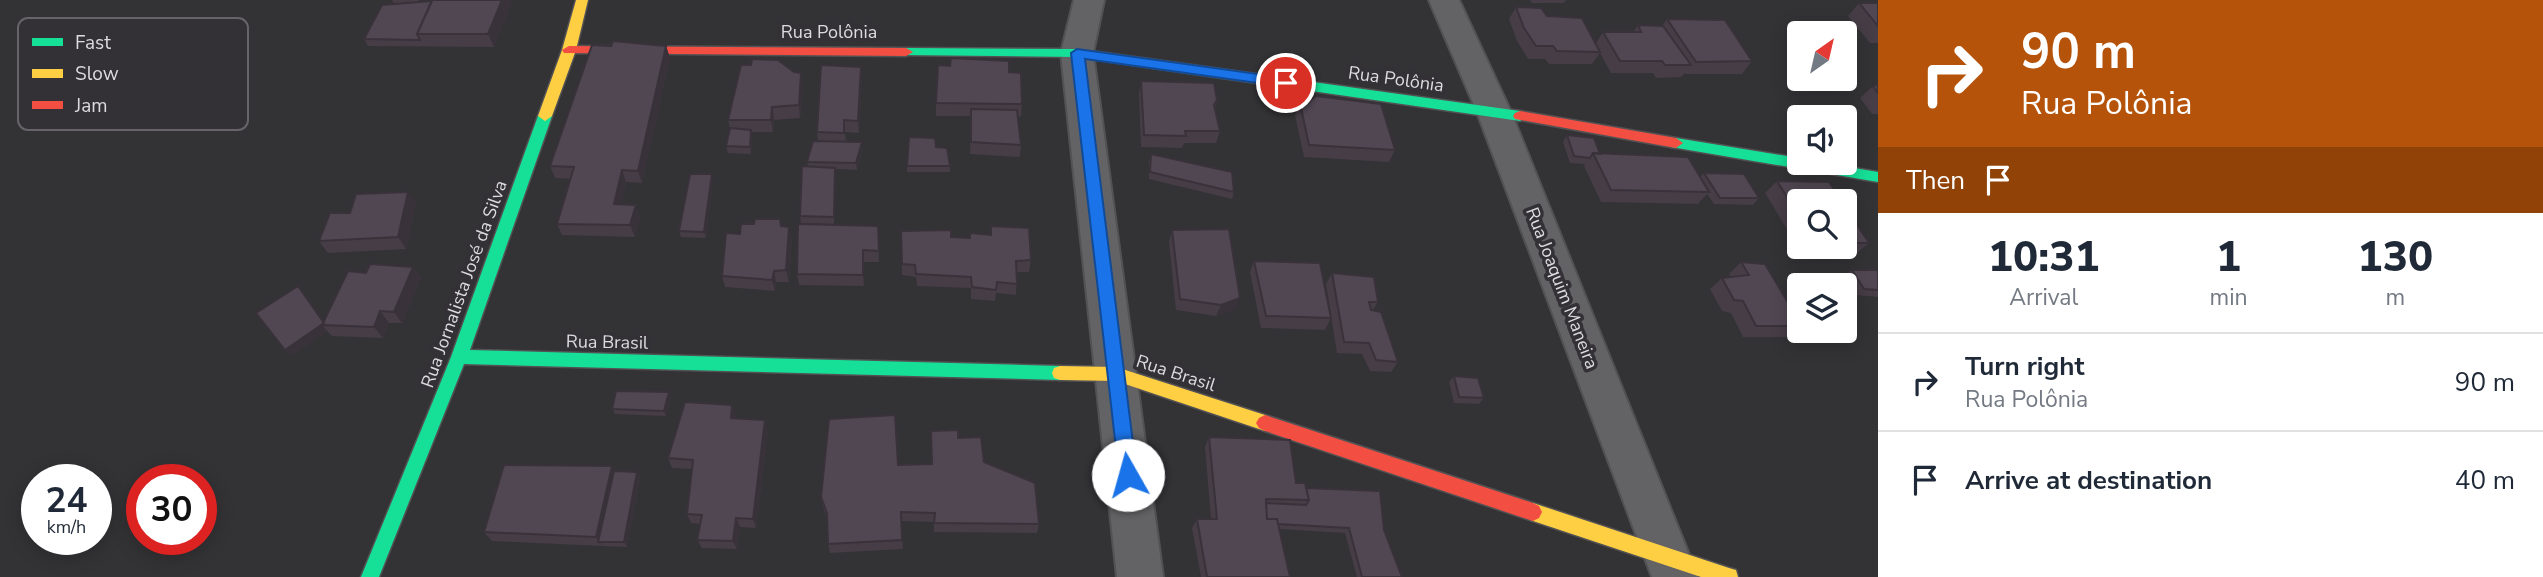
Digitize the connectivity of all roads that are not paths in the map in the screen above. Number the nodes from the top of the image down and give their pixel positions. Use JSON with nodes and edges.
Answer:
{"nodes":[{"id":1,"x":582,"y":0,"type":"edge"},
{"id":2,"x":1089,"y":0,"type":"edge"},
{"id":3,"x":1444,"y":0,"type":"edge"},
{"id":4,"x":569,"y":50,"type":"junction"},
{"id":5,"x":1077,"y":53,"type":"junction"},
{"id":6,"x":1494,"y":112,"type":"junction"},
{"id":7,"x":1878,"y":177,"type":"edge"},
{"id":8,"x":459,"y":357,"type":"junction"},
{"id":9,"x":1116,"y":374,"type":"junction"},
{"id":10,"x":1670,"y":566,"type":"edge"},
{"id":11,"x":370,"y":577,"type":"edge"},
{"id":12,"x":1140,"y":577,"type":"edge"},
{"id":13,"x":1729,"y":577,"type":"edge"}],
"edges":[{"from":1,"to":4,"type":"street","name":"Rua Jornalista José da Silva"},
{"from":2,"to":5,"type":"street"},
{"from":3,"to":6,"type":"street","name":"Rua Joaquim Maneira"},
{"from":4,"to":5,"type":"street","name":"Rua Polônia"},
{"from":4,"to":8,"type":"street","name":"Rua Jornalista José da Silva"},
{"from":5,"to":6,"type":"street","name":"Rua Polônia"},
{"from":5,"to":9,"type":"street"},
{"from":6,"to":7,"type":"street","name":"Rua Polônia"},
{"from":6,"to":10,"type":"street","name":"Rua Joaquim Maneira"},
{"from":8,"to":9,"type":"street","name":"Rua Brasil"},
{"from":8,"to":11,"type":"street","name":"Rua Jornalista José da Silva"},
{"from":9,"to":10,"type":"street","name":"Rua Brasil"},
{"from":9,"to":12,"type":"street"},
{"from":10,"to":13,"type":"street","name":"Rua Brasil"}]}
